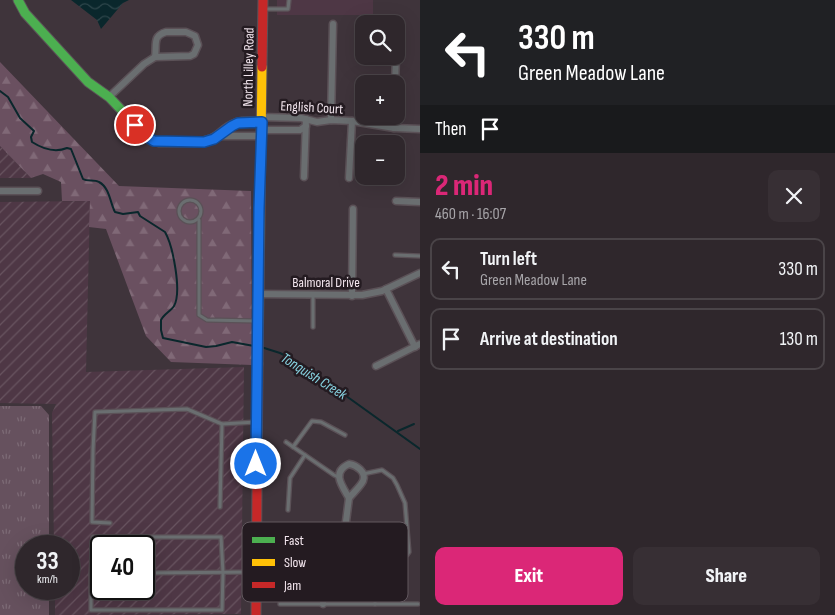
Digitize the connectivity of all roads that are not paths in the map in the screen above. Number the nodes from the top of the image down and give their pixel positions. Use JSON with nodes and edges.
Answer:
{"nodes":[{"id":1,"x":18,"y":0,"type":"edge"},
{"id":2,"x":288,"y":0,"type":"edge"},
{"id":3,"x":263,"y":4,"type":"edge"},
{"id":4,"x":333,"y":24,"type":"dead end"},
{"id":5,"x":155,"y":57,"type":"junction"},
{"id":6,"x":109,"y":97,"type":"junction"},
{"id":7,"x":330,"y":120,"type":"junction"},
{"id":8,"x":352,"y":121,"type":"junction"},
{"id":9,"x":306,"y":122,"type":"junction"},
{"id":10,"x":261,"y":126,"type":"junction"},
{"id":11,"x":394,"y":128,"type":"joint"},
{"id":12,"x":420,"y":129,"type":"edge"},
{"id":13,"x":218,"y":136,"type":"junction"},
{"id":14,"x":304,"y":177,"type":"dead end"},
{"id":15,"x":350,"y":178,"type":"dead end"},
{"id":16,"x":0,"y":191,"type":"edge"},
{"id":17,"x":38,"y":191,"type":"dead end"},
{"id":18,"x":396,"y":201,"type":"dead end"},
{"id":19,"x":420,"y":202,"type":"edge"},
{"id":20,"x":353,"y":209,"type":"dead end"},
{"id":21,"x":199,"y":220,"type":"junction"},
{"id":22,"x":395,"y":255,"type":"dead end"},
{"id":23,"x":420,"y":256,"type":"edge"},
{"id":24,"x":420,"y":273,"type":"edge"},
{"id":25,"x":386,"y":289,"type":"junction"},
{"id":26,"x":258,"y":294,"type":"junction"},
{"id":27,"x":313,"y":295,"type":"junction"},
{"id":28,"x":352,"y":296,"type":"junction"},
{"id":29,"x":258,"y":322,"type":"junction"},
{"id":30,"x":313,"y":327,"type":"dead end"},
{"id":31,"x":418,"y":345,"type":"edge"},
{"id":32,"x":376,"y":366,"type":"dead end"},
{"id":33,"x":257,"y":422,"type":"junction"},
{"id":34,"x":222,"y":424,"type":"junction"},
{"id":35,"x":345,"y":435,"type":"dead end"},
{"id":36,"x":286,"y":442,"type":"dead end"},
{"id":37,"x":293,"y":447,"type":"junction"},
{"id":38,"x":305,"y":456,"type":"junction"},
{"id":39,"x":362,"y":474,"type":"junction"},
{"id":40,"x":338,"y":476,"type":"junction"},
{"id":41,"x":349,"y":498,"type":"junction"},
{"id":42,"x":220,"y":507,"type":"dead end"},
{"id":43,"x":288,"y":510,"type":"dead end"},
{"id":44,"x":257,"y":522,"type":"edge"},
{"id":45,"x":346,"y":522,"type":"edge"},
{"id":46,"x":407,"y":522,"type":"edge"},
{"id":47,"x":110,"y":523,"type":"dead end"},
{"id":48,"x":408,"y":535,"type":"edge"},
{"id":49,"x":155,"y":537,"type":"edge"},
{"id":50,"x":408,"y":554,"type":"edge"},
{"id":51,"x":223,"y":572,"type":"junction"},
{"id":52,"x":242,"y":572,"type":"edge"},
{"id":53,"x":155,"y":573,"type":"edge"},
{"id":54,"x":91,"y":600,"type":"edge"},
{"id":55,"x":256,"y":602,"type":"edge"},
{"id":56,"x":280,"y":604,"type":"dead end"},
{"id":57,"x":323,"y":604,"type":"joint"},
{"id":58,"x":375,"y":604,"type":"joint"},
{"id":59,"x":418,"y":604,"type":"dead end"},
{"id":60,"x":256,"y":615,"type":"edge"}],
"edges":[{"from":1,"to":6,"type":"street"},
{"from":2,"to":3,"type":"lane"},
{"from":3,"to":10,"type":"street","name":"North Lilley Road"},
{"from":4,"to":7,"type":"street"},
{"from":5,"to":5,"type":"street"},
{"from":5,"to":6,"type":"street"},
{"from":6,"to":13,"type":"street"},
{"from":7,"to":8,"type":"street","name":"English Court"},
{"from":7,"to":9,"type":"street","name":"English Court"},
{"from":8,"to":11,"type":"street","name":"English Court"},
{"from":8,"to":15,"type":"street"},
{"from":9,"to":10,"type":"street","name":"English Court"},
{"from":9,"to":10,"type":"street"},
{"from":9,"to":14,"type":"street"},
{"from":10,"to":13,"type":"street"},
{"from":10,"to":13,"type":"street"},
{"from":10,"to":26,"type":"street","name":"North Lilley Road"},
{"from":11,"to":12,"type":"street","name":"English Court"},
{"from":16,"to":17,"type":"street"},
{"from":18,"to":19,"type":"street"},
{"from":20,"to":28,"type":"street"},
{"from":21,"to":21,"type":"lane"},
{"from":21,"to":29,"type":"lane"},
{"from":22,"to":23,"type":"lane"},
{"from":24,"to":25,"type":"street","name":"Balmoral Drive"},
{"from":25,"to":28,"type":"street","name":"Balmoral Drive"},
{"from":25,"to":31,"type":"street"},
{"from":26,"to":27,"type":"street","name":"Balmoral Drive"},
{"from":26,"to":29,"type":"street","name":"North Lilley Road"},
{"from":27,"to":28,"type":"street","name":"Balmoral Drive"},
{"from":27,"to":30,"type":"lane"},
{"from":29,"to":33,"type":"street","name":"North Lilley Road"},
{"from":31,"to":32,"type":"street"},
{"from":33,"to":34,"type":"lane"},
{"from":33,"to":44,"type":"street","name":"North Lilley Road"},
{"from":34,"to":42,"type":"lane"},
{"from":34,"to":47,"type":"lane"},
{"from":35,"to":37,"type":"lane"},
{"from":36,"to":37,"type":"lane"},
{"from":37,"to":38,"type":"lane"},
{"from":38,"to":40,"type":"lane"},
{"from":38,"to":43,"type":"lane"},
{"from":39,"to":40,"type":"street"},
{"from":39,"to":41,"type":"street"},
{"from":39,"to":46,"type":"lane"},
{"from":40,"to":41,"type":"street"},
{"from":41,"to":45,"type":"street"},
{"from":48,"to":50,"type":"lane"},
{"from":49,"to":51,"type":"lane"},
{"from":51,"to":52,"type":"lane"},
{"from":51,"to":53,"type":"lane"},
{"from":51,"to":54,"type":"lane"},
{"from":55,"to":60,"type":"street","name":"North Lilley Road"},
{"from":56,"to":57,"type":"lane"},
{"from":57,"to":58,"type":"lane"},
{"from":58,"to":59,"type":"lane"}]}
